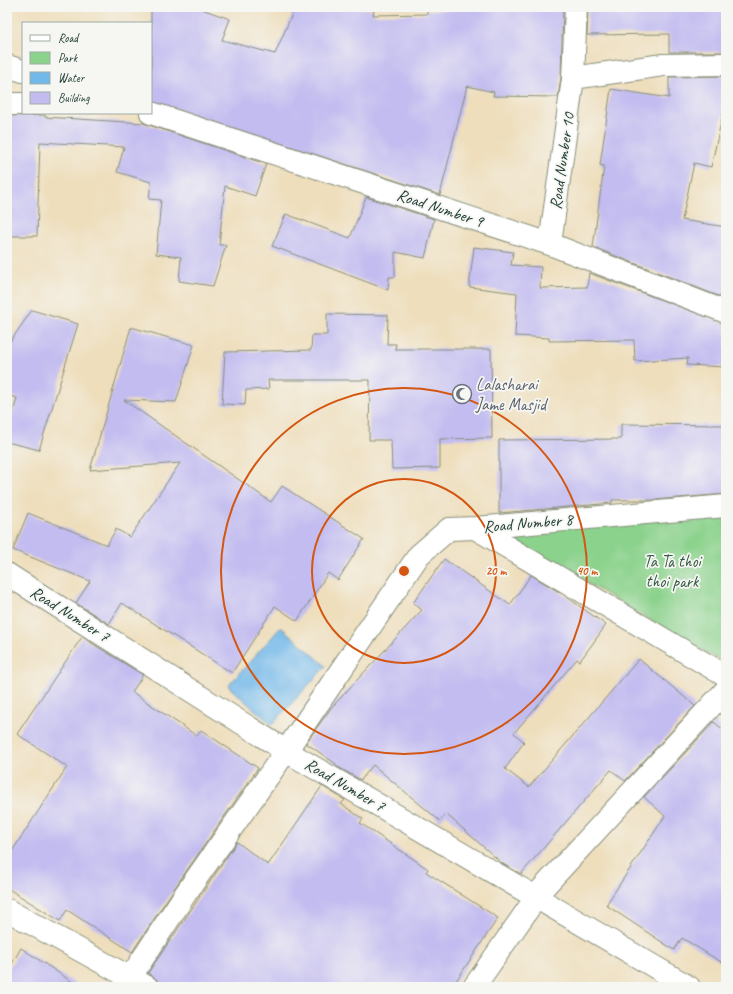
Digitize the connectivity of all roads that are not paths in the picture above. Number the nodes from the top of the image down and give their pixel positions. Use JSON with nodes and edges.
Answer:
{"nodes":[{"id":1,"x":576,"y":7,"type":"edge"},
{"id":2,"x":726,"y":64,"type":"edge"},
{"id":3,"x":7,"y":66,"type":"edge"},
{"id":4,"x":22,"y":71,"type":"edge"},
{"id":5,"x":573,"y":78,"type":"junction"},
{"id":6,"x":7,"y":104,"type":"edge"},
{"id":7,"x":22,"y":104,"type":"edge"},
{"id":8,"x":152,"y":113,"type":"edge"},
{"id":9,"x":550,"y":244,"type":"junction"},
{"id":10,"x":726,"y":312,"type":"edge"},
{"id":11,"x":726,"y":506,"type":"edge"},
{"id":12,"x":475,"y":528,"type":"junction"},
{"id":13,"x":7,"y":574,"type":"edge"},
{"id":14,"x":726,"y":676,"type":"edge"},
{"id":15,"x":726,"y":690,"type":"edge"},
{"id":16,"x":286,"y":751,"type":"junction"},
{"id":17,"x":537,"y":898,"type":"junction"},
{"id":18,"x":7,"y":910,"type":"edge"},
{"id":19,"x":134,"y":984,"type":"edge"},
{"id":20,"x":474,"y":987,"type":"edge"},
{"id":21,"x":689,"y":987,"type":"edge"}],
"edges":[{"from":1,"to":5,"type":"street","name":"Road Number 10"},
{"from":2,"to":5,"type":"street"},
{"from":3,"to":4,"type":"street"},
{"from":5,"to":9,"type":"street","name":"Road Number 10"},
{"from":6,"to":7,"type":"street"},
{"from":8,"to":9,"type":"street","name":"Road Number 9"},
{"from":9,"to":10,"type":"street","name":"Road Number 9"},
{"from":11,"to":12,"type":"street","name":"Road Number 8"},
{"from":12,"to":14,"type":"street","name":"Road Number 8"},
{"from":12,"to":16,"type":"street"},
{"from":13,"to":16,"type":"street","name":"Road Number 7"},
{"from":15,"to":17,"type":"street"},
{"from":16,"to":17,"type":"street","name":"Road Number 7"},
{"from":16,"to":19,"type":"street"},
{"from":17,"to":20,"type":"street"},
{"from":17,"to":21,"type":"street","name":"Road Number 7"},
{"from":18,"to":19,"type":"street"}]}
